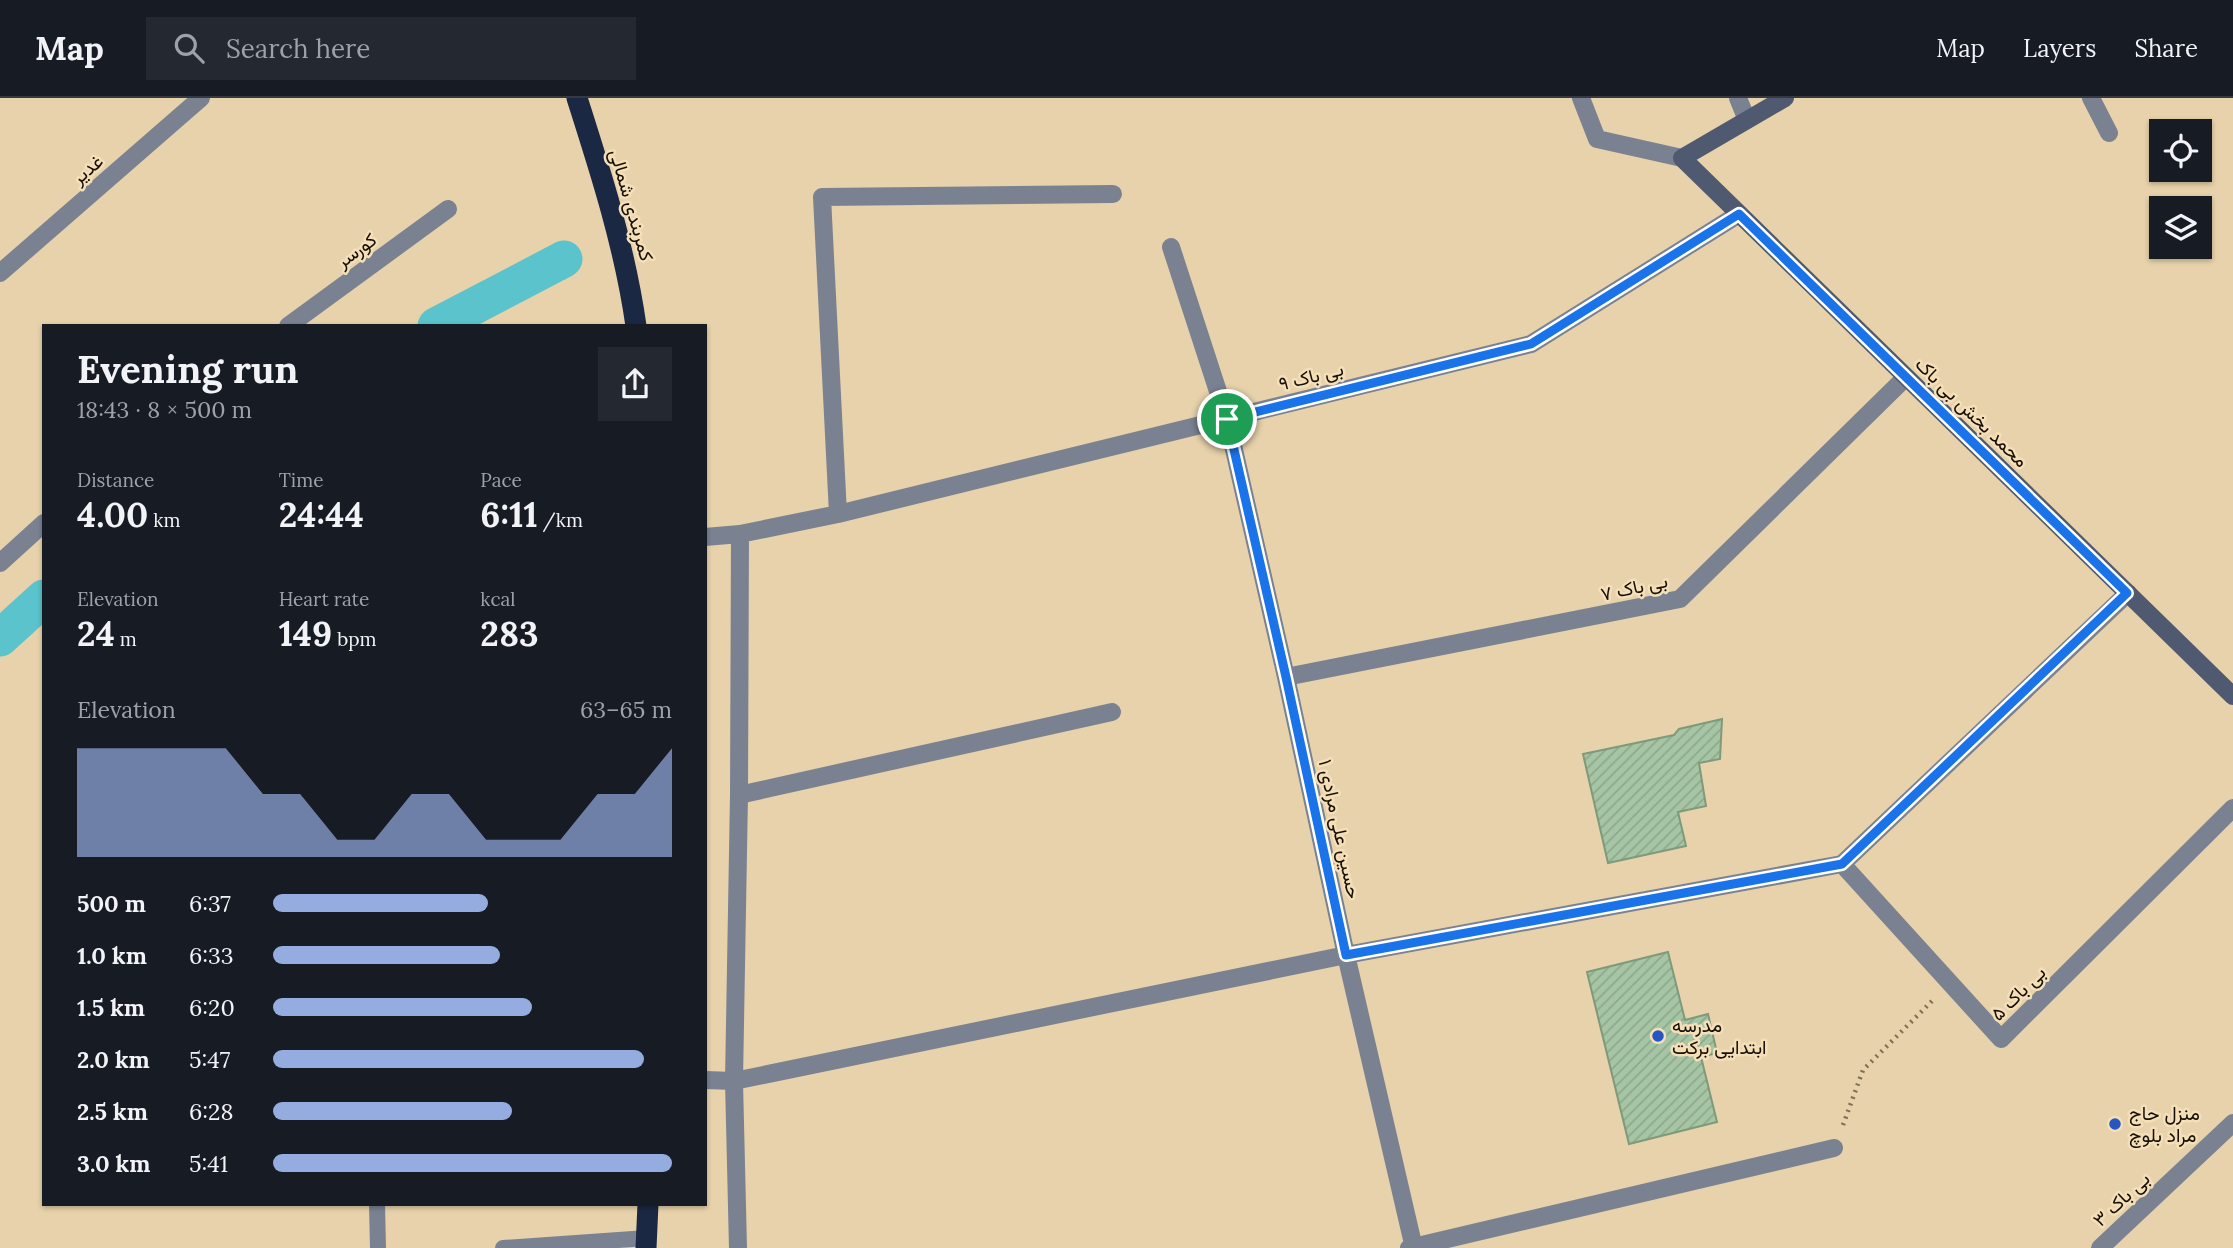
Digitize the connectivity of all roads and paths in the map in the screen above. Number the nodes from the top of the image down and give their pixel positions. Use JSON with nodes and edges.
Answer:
{"nodes":[{"id":1,"x":201,"y":98,"type":"edge"},
{"id":2,"x":577,"y":98,"type":"edge"},
{"id":3,"x":1581,"y":98,"type":"edge"},
{"id":4,"x":1738,"y":98,"type":"edge"},
{"id":5,"x":1784,"y":98,"type":"edge"},
{"id":6,"x":2091,"y":98,"type":"edge"},
{"id":7,"x":1747,"y":120,"type":"junction"},
{"id":8,"x":2109,"y":133,"type":"dead end"},
{"id":9,"x":1682,"y":158,"type":"junction"},
{"id":10,"x":1112,"y":194,"type":"dead end"},
{"id":11,"x":448,"y":209,"type":"dead end"},
{"id":12,"x":1739,"y":214,"type":"junction"},
{"id":13,"x":1171,"y":247,"type":"dead end"},
{"id":14,"x":0,"y":273,"type":"edge"},
{"id":15,"x":291,"y":324,"type":"edge"},
{"id":16,"x":636,"y":324,"type":"edge"},
{"id":17,"x":1906,"y":377,"type":"junction"},
{"id":18,"x":1227,"y":419,"type":"junction"},
{"id":19,"x":838,"y":514,"type":"junction"},
{"id":20,"x":42,"y":525,"type":"edge"},
{"id":21,"x":740,"y":534,"type":"junction"},
{"id":22,"x":707,"y":537,"type":"edge"},
{"id":23,"x":0,"y":563,"type":"edge"},
{"id":24,"x":2127,"y":593,"type":"junction"},
{"id":25,"x":1286,"y":677,"type":"junction"},
{"id":26,"x":2233,"y":696,"type":"edge"},
{"id":27,"x":1112,"y":712,"type":"dead end"},
{"id":28,"x":739,"y":795,"type":"junction"},
{"id":29,"x":2233,"y":808,"type":"edge"},
{"id":30,"x":1842,"y":864,"type":"junction"},
{"id":31,"x":1346,"y":955,"type":"junction"},
{"id":32,"x":1950,"y":983,"type":"junction"},
{"id":33,"x":707,"y":1080,"type":"edge"},
{"id":34,"x":734,"y":1081,"type":"junction"},
{"id":35,"x":2233,"y":1123,"type":"edge"},
{"id":36,"x":1834,"y":1148,"type":"joint"},
{"id":37,"x":377,"y":1206,"type":"edge"},
{"id":38,"x":648,"y":1206,"type":"edge"},
{"id":39,"x":648,"y":1244,"type":"edge"},
{"id":40,"x":378,"y":1248,"type":"edge"},
{"id":41,"x":503,"y":1248,"type":"edge"},
{"id":42,"x":738,"y":1248,"type":"edge"},
{"id":43,"x":1412,"y":1248,"type":"edge"},
{"id":44,"x":2100,"y":1248,"type":"edge"}],
"edges":[{"from":1,"to":14,"type":"street","name":"غدیر"},
{"from":2,"to":16,"type":"highway","name":"کمربندی شمالی"},
{"from":3,"to":9,"type":"street"},
{"from":4,"to":7,"type":"street"},
{"from":5,"to":7,"type":"street"},
{"from":6,"to":8,"type":"street"},
{"from":7,"to":9,"type":"street"},
{"from":9,"to":12,"type":"street","name":"محمد بخش بی باک"},
{"from":10,"to":19,"type":"street"},
{"from":11,"to":15,"type":"street","name":"کورسر"},
{"from":12,"to":17,"type":"street","name":"محمد بخش بی باک"},
{"from":12,"to":18,"type":"street","name":"بی باک ۹"},
{"from":13,"to":18,"type":"street","name":"حسین علی مرادی ۱"},
{"from":17,"to":24,"type":"street","name":"محمد بخش بی باک"},
{"from":17,"to":25,"type":"street","name":"بی باک ۷"},
{"from":18,"to":19,"type":"street","name":"بی باک ۹"},
{"from":18,"to":25,"type":"street","name":"حسین علی مرادی ۱"},
{"from":19,"to":21,"type":"street","name":"بی باک ۹"},
{"from":20,"to":23,"type":"street"},
{"from":21,"to":22,"type":"street","name":"بی باک ۹"},
{"from":21,"to":28,"type":"street"},
{"from":24,"to":26,"type":"street","name":"محمد بخش بی باک"},
{"from":24,"to":30,"type":"street"},
{"from":25,"to":31,"type":"street","name":"حسین علی مرادی ۱"},
{"from":27,"to":28,"type":"street"},
{"from":28,"to":34,"type":"street"},
{"from":29,"to":32,"type":"street","name":"بی باک ۵"},
{"from":30,"to":31,"type":"street"},
{"from":30,"to":32,"type":"street","name":"بی باک ۵"},
{"from":31,"to":34,"type":"street"},
{"from":31,"to":43,"type":"street","name":"حسین علی مرادی ۱"},
{"from":32,"to":36,"type":"path"},
{"from":33,"to":34,"type":"street"},
{"from":34,"to":42,"type":"street"},
{"from":35,"to":44,"type":"street","name":"بی باک ۳"},
{"from":36,"to":43,"type":"street"},
{"from":37,"to":40,"type":"lane"},
{"from":38,"to":39,"type":"highway"},
{"from":39,"to":41,"type":"lane"}]}
